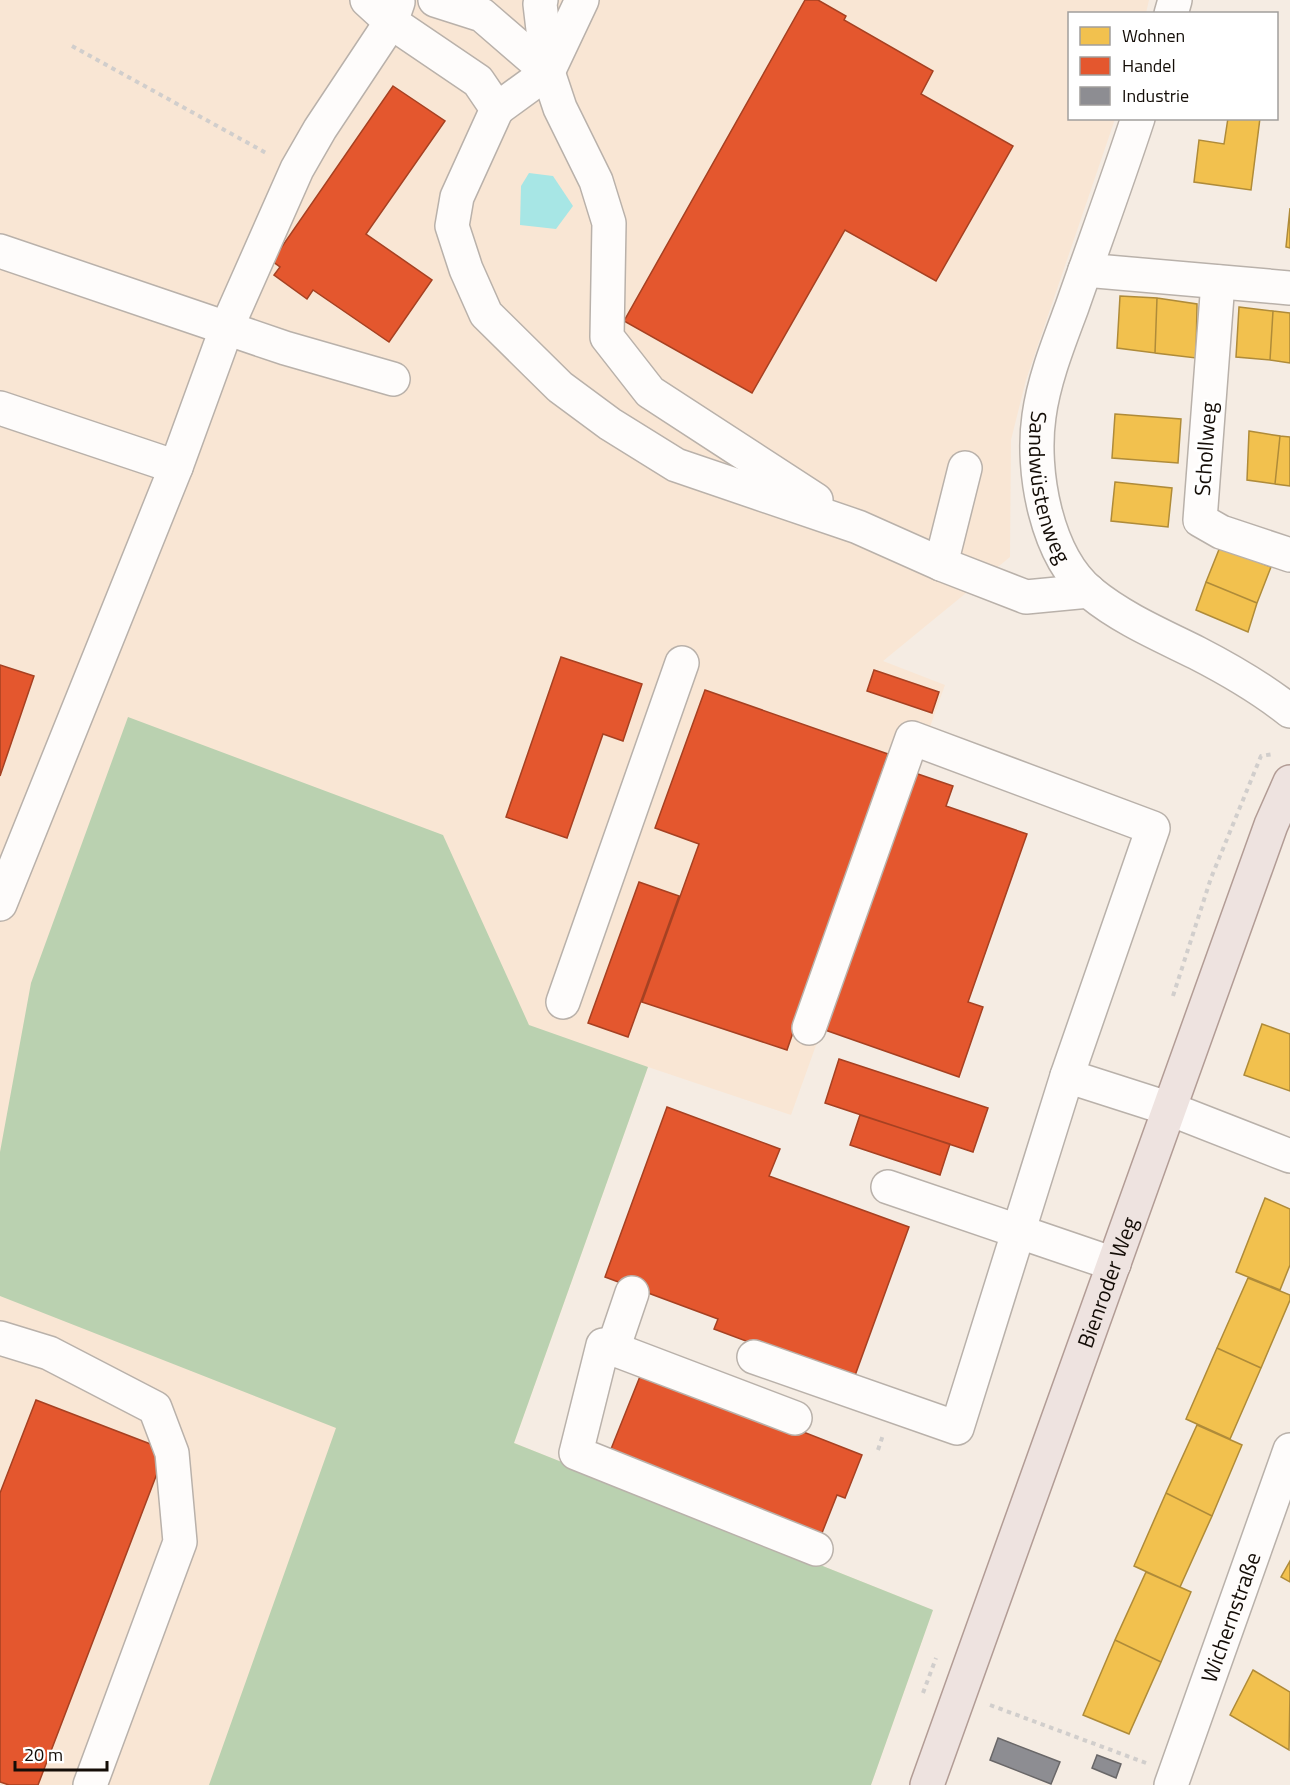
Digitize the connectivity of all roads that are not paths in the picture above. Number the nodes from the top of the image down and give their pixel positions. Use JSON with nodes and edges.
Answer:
{"nodes":[{"id":1,"x":367,"y":0,"type":"edge"},
{"id":2,"x":435,"y":0,"type":"edge"},
{"id":3,"x":582,"y":0,"type":"edge"},
{"id":4,"x":541,"y":2,"type":"edge"},
{"id":5,"x":395,"y":11,"type":"edge"},
{"id":6,"x":482,"y":15,"type":"junction"},
{"id":7,"x":478,"y":81,"type":"junction"},
{"id":8,"x":536,"y":81,"type":"junction"},
{"id":9,"x":496,"y":110,"type":"junction"},
{"id":10,"x":1137,"y":120,"type":"edge"},
{"id":11,"x":0,"y":251,"type":"edge"},
{"id":12,"x":1085,"y":270,"type":"junction"},
{"id":13,"x":1218,"y":282,"type":"junction"},
{"id":14,"x":1290,"y":288,"type":"edge"},
{"id":15,"x":227,"y":327,"type":"junction"},
{"id":16,"x":393,"y":379,"type":"dead end"},
{"id":17,"x":0,"y":408,"type":"edge"},
{"id":18,"x":176,"y":467,"type":"junction"},
{"id":19,"x":965,"y":468,"type":"dead end"},
{"id":20,"x":858,"y":527,"type":"junction"},
{"id":21,"x":1290,"y":555,"type":"edge"},
{"id":22,"x":940,"y":564,"type":"junction"},
{"id":23,"x":1089,"y":591,"type":"junction"},
{"id":24,"x":682,"y":663,"type":"dead end"},
{"id":25,"x":1290,"y":711,"type":"edge"},
{"id":26,"x":1290,"y":782,"type":"edge"},
{"id":27,"x":0,"y":904,"type":"edge"},
{"id":28,"x":562,"y":1002,"type":"dead end"},
{"id":29,"x":809,"y":1028,"type":"dead end"},
{"id":30,"x":1068,"y":1076,"type":"junction"},
{"id":31,"x":1170,"y":1109,"type":"junction"},
{"id":32,"x":1290,"y":1156,"type":"edge"},
{"id":33,"x":888,"y":1187,"type":"dead end"},
{"id":34,"x":1019,"y":1232,"type":"junction"},
{"id":35,"x":1114,"y":1264,"type":"junction"},
{"id":36,"x":632,"y":1293,"type":"dead end"},
{"id":37,"x":0,"y":1338,"type":"edge"},
{"id":38,"x":613,"y":1349,"type":"junction"},
{"id":39,"x":754,"y":1357,"type":"dead end"},
{"id":40,"x":795,"y":1418,"type":"dead end"},
{"id":41,"x":1290,"y":1450,"type":"edge"},
{"id":42,"x":816,"y":1549,"type":"dead end"},
{"id":43,"x":1173,"y":1780,"type":"edge"},
{"id":44,"x":90,"y":1785,"type":"edge"},
{"id":45,"x":927,"y":1785,"type":"edge"}],
"edges":[{"from":1,"to":5,"type":"street"},
{"from":2,"to":6,"type":"street"},
{"from":3,"to":8,"type":"street"},
{"from":4,"to":6,"type":"street"},
{"from":4,"to":8,"type":"street"},
{"from":5,"to":7,"type":"street"},
{"from":5,"to":15,"type":"street"},
{"from":6,"to":8,"type":"street"},
{"from":7,"to":8,"type":"street"},
{"from":7,"to":9,"type":"street"},
{"from":8,"to":9,"type":"street"},
{"from":8,"to":20,"type":"street"},
{"from":9,"to":20,"type":"street"},
{"from":10,"to":12,"type":"street","name":"Sandwüstenweg"},
{"from":11,"to":15,"type":"street"},
{"from":12,"to":13,"type":"street"},
{"from":12,"to":23,"type":"street","name":"Sandwüstenweg"},
{"from":13,"to":14,"type":"street"},
{"from":13,"to":21,"type":"street","name":"Schollweg"},
{"from":15,"to":16,"type":"street"},
{"from":15,"to":18,"type":"street"},
{"from":17,"to":18,"type":"street"},
{"from":18,"to":27,"type":"street"},
{"from":19,"to":22,"type":"street"},
{"from":20,"to":22,"type":"street"},
{"from":22,"to":23,"type":"street"},
{"from":23,"to":25,"type":"street","name":"Sandwüstenweg"},
{"from":24,"to":28,"type":"street"},
{"from":26,"to":31,"type":"main road","name":"Bienroder Weg"},
{"from":29,"to":30,"type":"street"},
{"from":30,"to":31,"type":"street"},
{"from":30,"to":34,"type":"street"},
{"from":31,"to":32,"type":"street"},
{"from":31,"to":35,"type":"main road","name":"Bienroder Weg"},
{"from":33,"to":34,"type":"street"},
{"from":34,"to":35,"type":"street"},
{"from":34,"to":39,"type":"street"},
{"from":35,"to":45,"type":"main road","name":"Bienroder Weg"},
{"from":36,"to":38,"type":"street"},
{"from":37,"to":44,"type":"street"},
{"from":38,"to":40,"type":"street"},
{"from":38,"to":42,"type":"street"},
{"from":41,"to":43,"type":"street","name":"Wichernstraße"}]}
